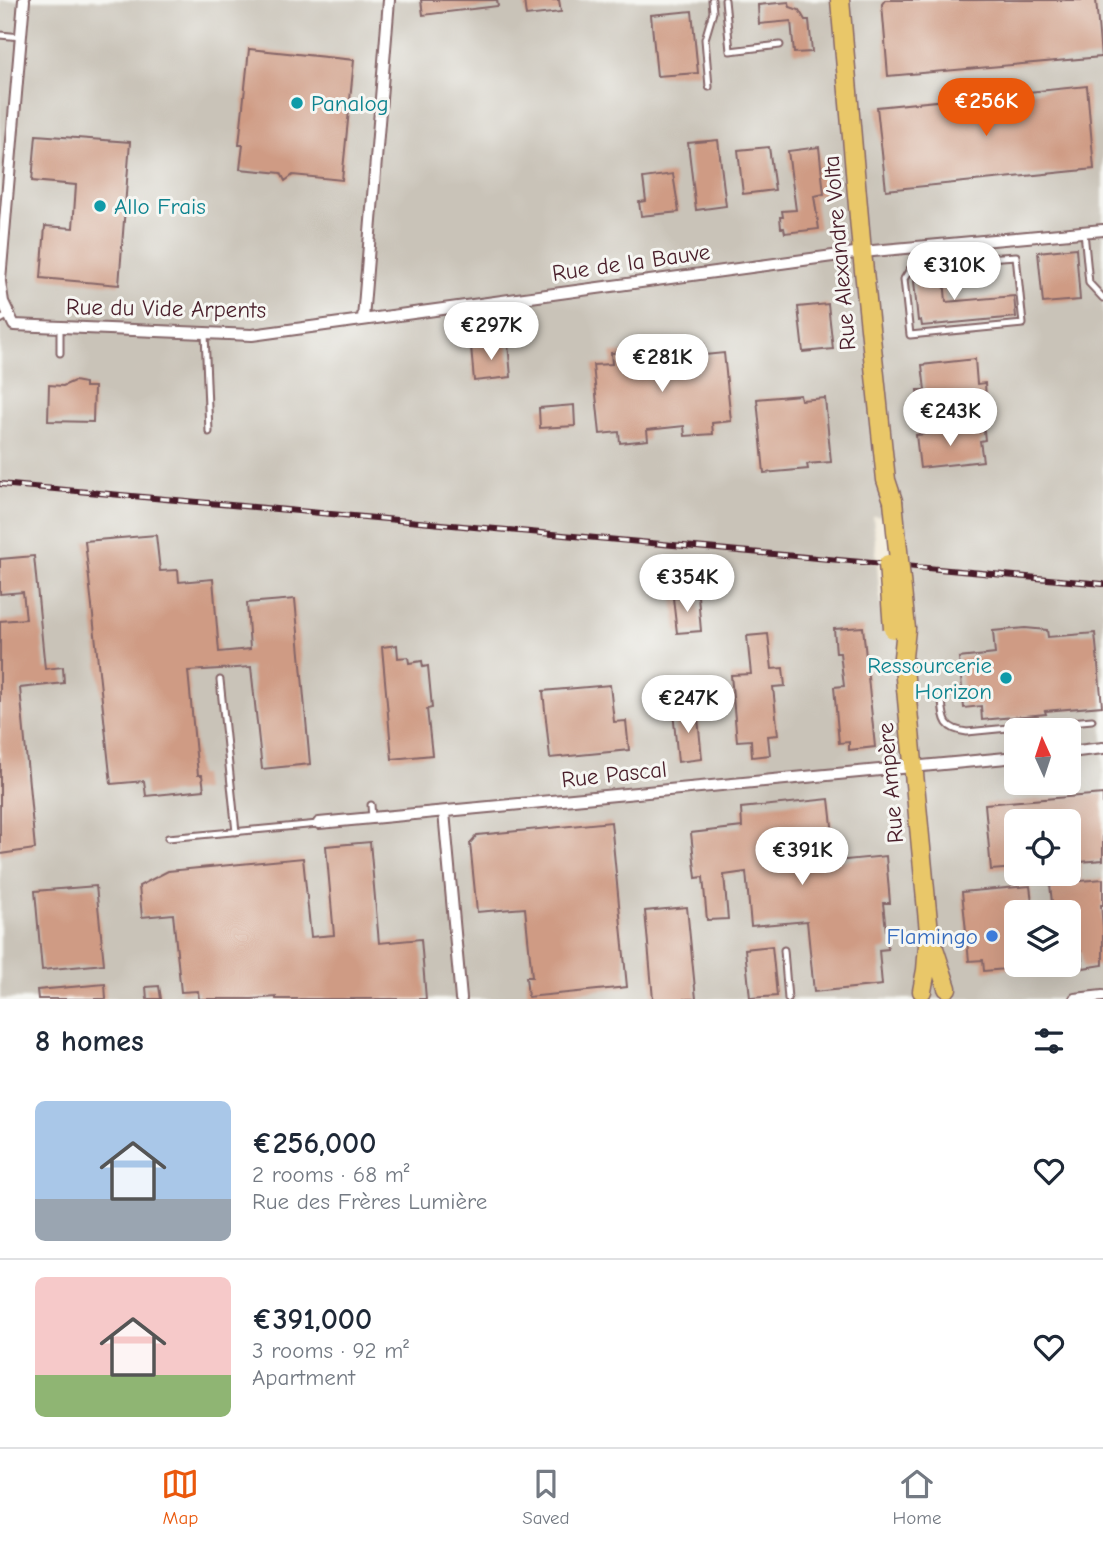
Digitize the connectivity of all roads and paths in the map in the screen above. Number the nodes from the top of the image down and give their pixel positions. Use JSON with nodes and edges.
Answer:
{"nodes":[{"id":1,"x":24,"y":0,"type":"edge"},
{"id":2,"x":389,"y":0,"type":"edge"},
{"id":3,"x":712,"y":0,"type":"edge"},
{"id":4,"x":725,"y":0,"type":"edge"},
{"id":5,"x":840,"y":0,"type":"edge"},
{"id":6,"x":0,"y":35,"type":"edge"},
{"id":7,"x":21,"y":37,"type":"junction"},
{"id":8,"x":780,"y":45,"type":"dead end"},
{"id":9,"x":709,"y":87,"type":"dead end"},
{"id":10,"x":1103,"y":230,"type":"edge"},
{"id":11,"x":1084,"y":232,"type":"junction"},
{"id":12,"x":972,"y":242,"type":"junction"},
{"id":13,"x":862,"y":252,"type":"junction"},
{"id":14,"x":974,"y":258,"type":"junction"},
{"id":15,"x":0,"y":281,"type":"edge"},
{"id":16,"x":1103,"y":298,"type":"edge"},
{"id":17,"x":5,"y":318,"type":"edge"},
{"id":18,"x":363,"y":319,"type":"junction"},
{"id":19,"x":60,"y":327,"type":"junction"},
{"id":20,"x":205,"y":333,"type":"junction"},
{"id":21,"x":60,"y":353,"type":"dead end"},
{"id":22,"x":209,"y":432,"type":"dead end"},
{"id":23,"x":900,"y":629,"type":"joint"},
{"id":24,"x":220,"y":680,"type":"dead end"},
{"id":25,"x":942,"y":701,"type":"dead end"},
{"id":26,"x":1092,"y":720,"type":"dead end"},
{"id":27,"x":1103,"y":748,"type":"edge"},
{"id":28,"x":1082,"y":750,"type":"edge"},
{"id":29,"x":1004,"y":758,"type":"edge"},
{"id":30,"x":913,"y":767,"type":"junction"},
{"id":31,"x":370,"y":805,"type":"dead end"},
{"id":32,"x":444,"y":812,"type":"junction"},
{"id":33,"x":372,"y":819,"type":"junction"},
{"id":34,"x":319,"y":823,"type":"joint"},
{"id":35,"x":236,"y":832,"type":"junction"},
{"id":36,"x":168,"y":838,"type":"dead end"},
{"id":37,"x":929,"y":932,"type":"junction"},
{"id":38,"x":784,"y":950,"type":"dead end"},
{"id":39,"x":953,"y":993,"type":"edge"},
{"id":40,"x":918,"y":995,"type":"edge"},
{"id":41,"x":1103,"y":996,"type":"edge"},
{"id":42,"x":461,"y":999,"type":"edge"},
{"id":43,"x":788,"y":999,"type":"edge"},
{"id":44,"x":1075,"y":999,"type":"edge"}],
"edges":[{"from":1,"to":7,"type":"street","name":"Rue du Vide Arpents"},
{"from":2,"to":18,"type":"street"},
{"from":3,"to":9,"type":"lane"},
{"from":4,"to":8,"type":"lane"},
{"from":5,"to":13,"type":"main road","name":"Rue Alexandre Volta"},
{"from":6,"to":7,"type":"lane"},
{"from":7,"to":15,"type":"street","name":"Rue du Vide Arpents"},
{"from":10,"to":11,"type":"street","name":"Rue de la Bauve"},
{"from":11,"to":12,"type":"street","name":"Rue de la Bauve"},
{"from":11,"to":16,"type":"lane"},
{"from":12,"to":13,"type":"street","name":"Rue de la Bauve"},
{"from":12,"to":14,"type":"lane"},
{"from":13,"to":18,"type":"street","name":"Rue de la Bauve"},
{"from":13,"to":23,"type":"main road","name":"Rue Alexandre Volta","bridge":true},
{"from":14,"to":14,"type":"lane"},
{"from":15,"to":17,"type":"street","name":"Rue du Vide Arpents"},
{"from":17,"to":19,"type":"street","name":"Rue du Vide Arpents"},
{"from":18,"to":20,"type":"street","name":"Rue du Vide Arpents"},
{"from":19,"to":20,"type":"street","name":"Rue du Vide Arpents"},
{"from":19,"to":21,"type":"lane"},
{"from":20,"to":22,"type":"lane"},
{"from":23,"to":30,"type":"main road","name":"Rue Ampère"},
{"from":24,"to":35,"type":"lane"},
{"from":25,"to":26,"type":"lane"},
{"from":27,"to":28,"type":"street"},
{"from":29,"to":30,"type":"street","name":"Rue Pascal"},
{"from":30,"to":32,"type":"street","name":"Rue Pascal"},
{"from":30,"to":37,"type":"main road","name":"Rue Ampère"},
{"from":31,"to":33,"type":"lane"},
{"from":32,"to":33,"type":"street","name":"Rue Pascal"},
{"from":32,"to":42,"type":"street"},
{"from":33,"to":34,"type":"street","name":"Rue Pascal"},
{"from":34,"to":35,"type":"lane"},
{"from":35,"to":36,"type":"lane"},
{"from":37,"to":39,"type":"main road","name":"Rue Ampère"},
{"from":37,"to":40,"type":"main road","name":"Rue Ampère"},
{"from":38,"to":43,"type":"lane"},
{"from":39,"to":40,"type":"main road"},
{"from":41,"to":44,"type":"street"}]}
